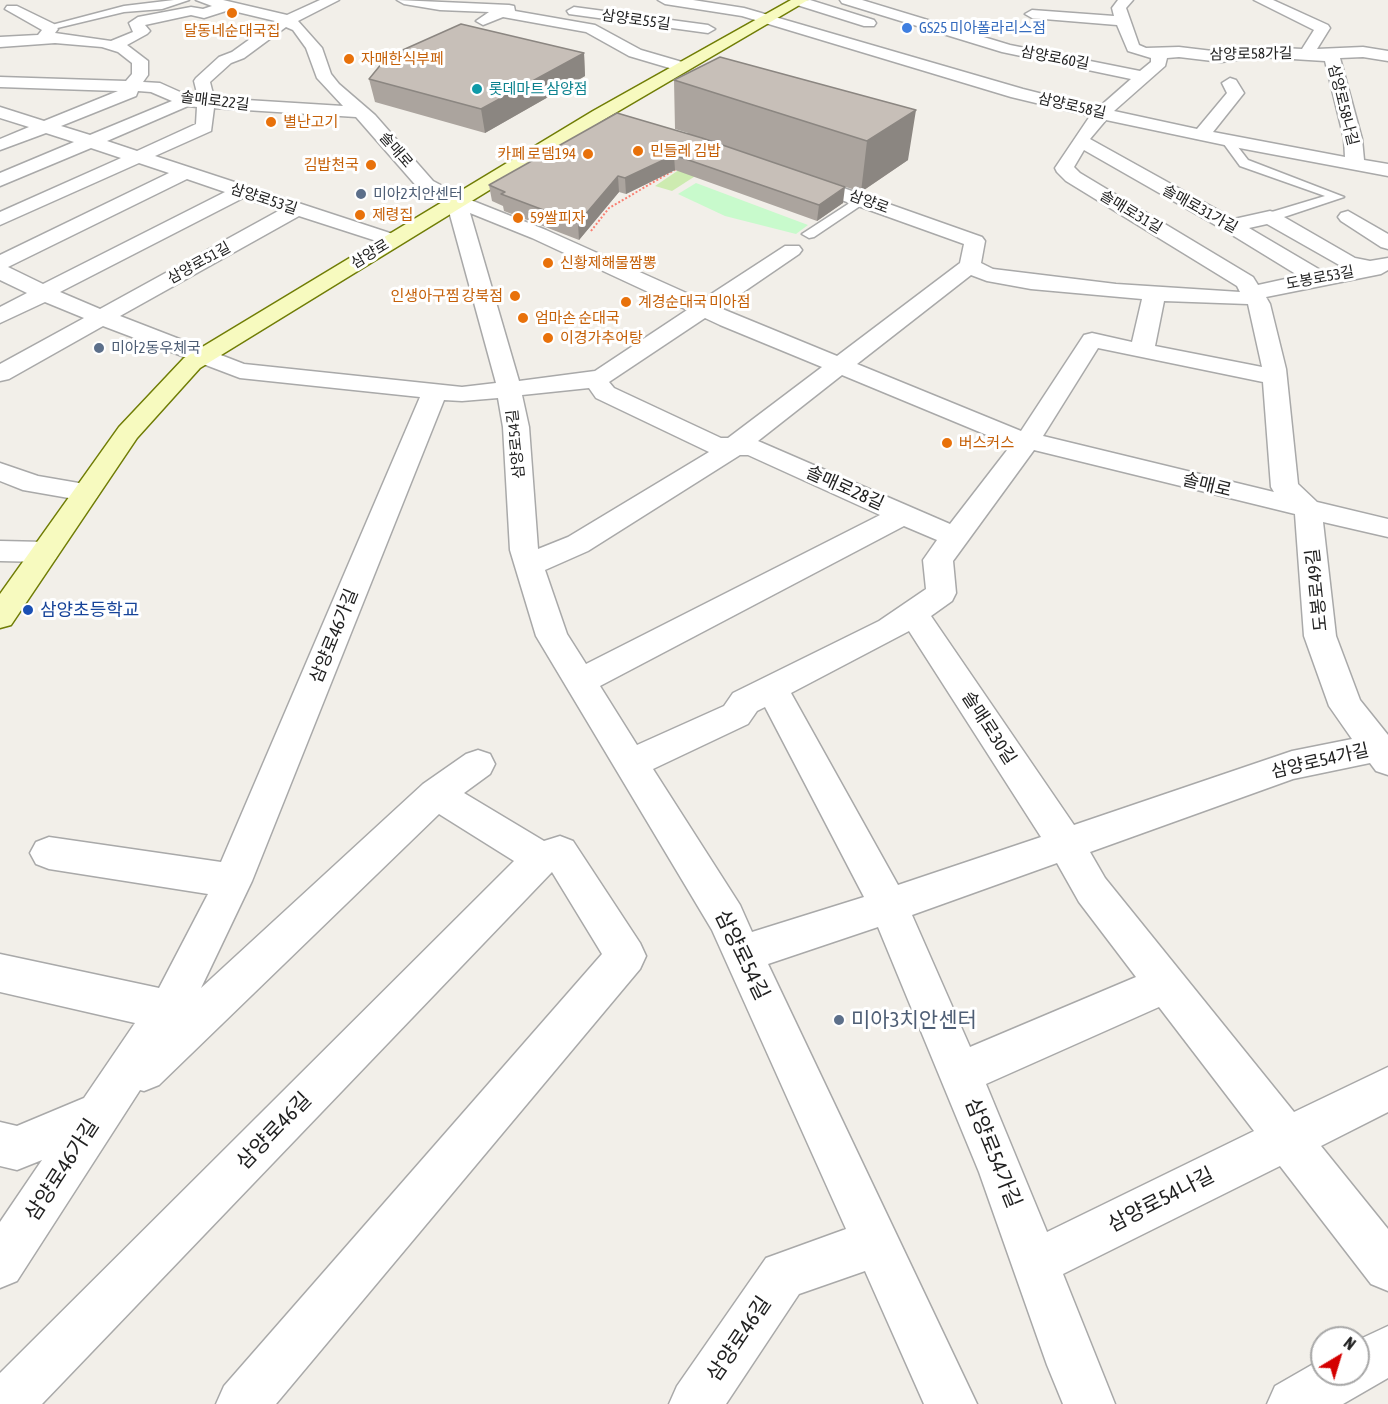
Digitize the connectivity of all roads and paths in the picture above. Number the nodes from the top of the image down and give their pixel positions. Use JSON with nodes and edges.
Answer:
{"nodes":[{"id":1,"x":31,"y":0,"type":"edge"},
{"id":2,"x":184,"y":0,"type":"edge"},
{"id":3,"x":203,"y":0,"type":"edge"},
{"id":4,"x":302,"y":0,"type":"edge"},
{"id":5,"x":408,"y":0,"type":"edge"},
{"id":6,"x":480,"y":0,"type":"edge"},
{"id":7,"x":664,"y":0,"type":"edge"},
{"id":8,"x":847,"y":0,"type":"edge"},
{"id":9,"x":1261,"y":0,"type":"edge"},
{"id":10,"x":800,"y":1,"type":"edge"},
{"id":11,"x":528,"y":2,"type":"edge"},
{"id":12,"x":325,"y":3,"type":"edge"},
{"id":13,"x":701,"y":3,"type":"edge"},
{"id":14,"x":228,"y":5,"type":"junction"},
{"id":15,"x":727,"y":5,"type":"edge"},
{"id":16,"x":925,"y":5,"type":"dead end"},
{"id":17,"x":1030,"y":7,"type":"edge"},
{"id":18,"x":465,"y":8,"type":"junction"},
{"id":19,"x":507,"y":9,"type":"junction"},
{"id":20,"x":1123,"y":10,"type":"edge"},
{"id":21,"x":899,"y":16,"type":"junction"},
{"id":22,"x":766,"y":19,"type":"junction"},
{"id":23,"x":287,"y":21,"type":"junction"},
{"id":24,"x":483,"y":21,"type":"dead end"},
{"id":25,"x":46,"y":32,"type":"junction"},
{"id":26,"x":712,"y":39,"type":"junction"},
{"id":27,"x":1007,"y":41,"type":"junction"},
{"id":28,"x":0,"y":42,"type":"edge"},
{"id":29,"x":112,"y":46,"type":"junction"},
{"id":30,"x":856,"y":46,"type":"junction"},
{"id":31,"x":1158,"y":54,"type":"junction"},
{"id":32,"x":1319,"y":54,"type":"junction"},
{"id":33,"x":1388,"y":56,"type":"edge"},
{"id":34,"x":683,"y":67,"type":"junction"},
{"id":35,"x":945,"y":72,"type":"junction"},
{"id":36,"x":1142,"y":76,"type":"junction"},
{"id":37,"x":0,"y":82,"type":"edge"},
{"id":38,"x":1230,"y":83,"type":"dead end"},
{"id":39,"x":130,"y":86,"type":"junction"},
{"id":40,"x":186,"y":101,"type":"junction"},
{"id":41,"x":205,"y":102,"type":"junction"},
{"id":42,"x":0,"y":112,"type":"edge"},
{"id":43,"x":361,"y":112,"type":"junction"},
{"id":44,"x":1102,"y":113,"type":"junction"},
{"id":45,"x":599,"y":115,"type":"junction"},
{"id":46,"x":19,"y":118,"type":"junction"},
{"id":47,"x":625,"y":124,"type":"edge"},
{"id":48,"x":0,"y":126,"type":"edge"},
{"id":49,"x":44,"y":126,"type":"junction"},
{"id":50,"x":1201,"y":135,"type":"junction"},
{"id":51,"x":1227,"y":140,"type":"junction"},
{"id":52,"x":1080,"y":141,"type":"junction"},
{"id":53,"x":90,"y":142,"type":"junction"},
{"id":54,"x":0,"y":144,"type":"edge"},
{"id":55,"x":136,"y":157,"type":"junction"},
{"id":56,"x":1355,"y":164,"type":"junction"},
{"id":57,"x":680,"y":167,"type":"edge"},
{"id":58,"x":1388,"y":170,"type":"edge"},
{"id":59,"x":185,"y":173,"type":"junction"},
{"id":60,"x":785,"y":173,"type":"edge"},
{"id":61,"x":0,"y":180,"type":"edge"},
{"id":62,"x":1163,"y":188,"type":"junction"},
{"id":63,"x":241,"y":191,"type":"junction"},
{"id":64,"x":862,"y":200,"type":"junction"},
{"id":65,"x":456,"y":201,"type":"junction"},
{"id":66,"x":1113,"y":201,"type":"junction"},
{"id":67,"x":297,"y":209,"type":"junction"},
{"id":68,"x":1270,"y":217,"type":"junction"},
{"id":69,"x":1348,"y":217,"type":"dead end"},
{"id":70,"x":0,"y":219,"type":"edge"},
{"id":71,"x":1231,"y":226,"type":"junction"},
{"id":72,"x":808,"y":234,"type":"dead end"},
{"id":73,"x":392,"y":240,"type":"junction"},
{"id":74,"x":1388,"y":243,"type":"edge"},
{"id":75,"x":792,"y":250,"type":"dead end"},
{"id":76,"x":576,"y":251,"type":"junction"},
{"id":77,"x":0,"y":263,"type":"edge"},
{"id":78,"x":970,"y":266,"type":"junction"},
{"id":79,"x":1379,"y":266,"type":"edge"},
{"id":80,"x":0,"y":272,"type":"edge"},
{"id":81,"x":1318,"y":278,"type":"junction"},
{"id":82,"x":1388,"y":282,"type":"edge"},
{"id":83,"x":45,"y":293,"type":"junction"},
{"id":84,"x":1252,"y":293,"type":"junction"},
{"id":85,"x":1154,"y":294,"type":"junction"},
{"id":86,"x":705,"y":309,"type":"junction"},
{"id":87,"x":0,"y":316,"type":"edge"},
{"id":88,"x":101,"y":316,"type":"junction"},
{"id":89,"x":1142,"y":351,"type":"junction"},
{"id":90,"x":202,"y":356,"type":"junction"},
{"id":91,"x":841,"y":366,"type":"junction"},
{"id":92,"x":0,"y":374,"type":"edge"},
{"id":93,"x":1274,"y":374,"type":"junction"},
{"id":94,"x":594,"y":380,"type":"junction"},
{"id":95,"x":435,"y":391,"type":"junction"},
{"id":96,"x":509,"y":391,"type":"junction"},
{"id":97,"x":1027,"y":441,"type":"junction"},
{"id":98,"x":733,"y":447,"type":"junction"},
{"id":99,"x":0,"y":471,"type":"edge"},
{"id":100,"x":86,"y":492,"type":"junction"},
{"id":101,"x":1308,"y":509,"type":"junction"},
{"id":102,"x":904,"y":514,"type":"junction"},
{"id":103,"x":1388,"y":528,"type":"edge"},
{"id":104,"x":955,"y":537,"type":"junction"},
{"id":105,"x":0,"y":550,"type":"edge"},
{"id":106,"x":45,"y":552,"type":"junction"},
{"id":107,"x":529,"y":565,"type":"junction"},
{"id":108,"x":913,"y":612,"type":"junction"},
{"id":109,"x":0,"y":617,"type":"edge"},
{"id":110,"x":580,"y":682,"type":"junction"},
{"id":111,"x":772,"y":689,"type":"junction"},
{"id":112,"x":1383,"y":754,"type":"edge"},
{"id":113,"x":631,"y":763,"type":"junction"},
{"id":114,"x":478,"y":764,"type":"dead end"},
{"id":115,"x":436,"y":794,"type":"junction"},
{"id":116,"x":1065,"y":843,"type":"junction"},
{"id":117,"x":50,"y":853,"type":"dead end"},
{"id":118,"x":541,"y":858,"type":"junction"},
{"id":119,"x":233,"y":881,"type":"junction"},
{"id":120,"x":889,"y":906,"type":"junction"},
{"id":121,"x":742,"y":954,"type":"junction"},
{"id":122,"x":0,"y":973,"type":"edge"},
{"id":123,"x":1165,"y":984,"type":"junction"},
{"id":124,"x":168,"y":1010,"type":"junction"},
{"id":125,"x":961,"y":1074,"type":"junction"},
{"id":126,"x":1388,"y":1089,"type":"edge"},
{"id":127,"x":102,"y":1110,"type":"junction"},
{"id":128,"x":1286,"y":1137,"type":"junction"},
{"id":129,"x":0,"y":1143,"type":"edge"},
{"id":130,"x":876,"y":1243,"type":"junction"},
{"id":131,"x":1035,"y":1263,"type":"junction"},
{"id":132,"x":0,"y":1264,"type":"edge"},
{"id":133,"x":1388,"y":1267,"type":"edge"},
{"id":134,"x":1388,"y":1351,"type":"edge"},
{"id":135,"x":1370,"y":1361,"type":"edge"},
{"id":136,"x":1325,"y":1386,"type":"edge"},
{"id":137,"x":6,"y":1404,"type":"edge"},
{"id":138,"x":242,"y":1404,"type":"edge"},
{"id":139,"x":695,"y":1404,"type":"edge"},
{"id":140,"x":951,"y":1404,"type":"edge"},
{"id":141,"x":1089,"y":1404,"type":"edge"},
{"id":142,"x":1293,"y":1404,"type":"edge"}],
"edges":[{"from":1,"to":25,"type":"street"},
{"from":2,"to":25,"type":"lane"},
{"from":3,"to":14,"type":"street","name":"솔매로"},
{"from":4,"to":12,"type":"street"},
{"from":5,"to":18,"type":"street","name":"삼양로55길"},
{"from":6,"to":18,"type":"street"},
{"from":7,"to":13,"type":"street","name":"삼양로58길"},
{"from":8,"to":21,"type":"street","name":"삼양로60길"},
{"from":9,"to":32,"type":"street","name":"삼양로58가길"},
{"from":10,"to":22,"type":"main road","name":"삼양로"},
{"from":10,"to":30,"type":"street","name":"삼양로"},
{"from":11,"to":19,"type":"street","name":"삼양로55길"},
{"from":11,"to":26,"type":"street","name":"삼양로55길"},
{"from":12,"to":23,"type":"street"},
{"from":13,"to":15,"type":"street","name":"삼양로58길"},
{"from":14,"to":23,"type":"street","name":"솔매로"},
{"from":14,"to":29,"type":"street"},
{"from":15,"to":22,"type":"street","name":"삼양로58길"},
{"from":15,"to":26,"type":"street"},
{"from":16,"to":21,"type":"street"},
{"from":17,"to":20,"type":"street"},
{"from":18,"to":19,"type":"street","name":"삼양로55길"},
{"from":19,"to":24,"type":"street"},
{"from":19,"to":34,"type":"street","name":"삼양로55길"},
{"from":20,"to":31,"type":"street"},
{"from":21,"to":27,"type":"street","name":"삼양로60길"},
{"from":22,"to":26,"type":"main road","name":"삼양로"},
{"from":22,"to":30,"type":"street","name":"삼양로58길"},
{"from":23,"to":41,"type":"street"},
{"from":23,"to":43,"type":"street","name":"솔매로"},
{"from":25,"to":28,"type":"street"},
{"from":25,"to":29,"type":"street"},
{"from":26,"to":34,"type":"main road","name":"삼양로"},
{"from":27,"to":35,"type":"street"},
{"from":27,"to":36,"type":"street","name":"삼양로60길"},
{"from":29,"to":39,"type":"street"},
{"from":30,"to":35,"type":"street","name":"삼양로58길"},
{"from":31,"to":32,"type":"street","name":"삼양로58가길"},
{"from":31,"to":36,"type":"street"},
{"from":32,"to":33,"type":"street","name":"삼양로58가길"},
{"from":32,"to":56,"type":"street","name":"삼양로58나길"},
{"from":34,"to":45,"type":"main road","name":"삼양로"},
{"from":35,"to":44,"type":"street","name":"삼양로58길"},
{"from":36,"to":44,"type":"street"},
{"from":37,"to":39,"type":"street","name":"솔매로22길"},
{"from":38,"to":50,"type":"street"},
{"from":39,"to":40,"type":"street","name":"솔매로22길"},
{"from":39,"to":49,"type":"street"},
{"from":40,"to":41,"type":"street","name":"솔매로22길"},
{"from":40,"to":53,"type":"street"},
{"from":41,"to":43,"type":"street","name":"솔매로22길"},
{"from":41,"to":55,"type":"street"},
{"from":42,"to":46,"type":"street","name":"삼양로53길"},
{"from":43,"to":65,"type":"street","name":"솔매로"},
{"from":44,"to":50,"type":"street","name":"삼양로58길"},
{"from":44,"to":52,"type":"street","name":"솔매로31길"},
{"from":45,"to":47,"type":"street"},
{"from":45,"to":65,"type":"main road","name":"삼양로"},
{"from":46,"to":48,"type":"street"},
{"from":46,"to":49,"type":"street","name":"삼양로53길"},
{"from":49,"to":53,"type":"street","name":"삼양로53길"},
{"from":49,"to":54,"type":"street"},
{"from":50,"to":51,"type":"street","name":"삼양로58길"},
{"from":51,"to":56,"type":"street","name":"삼양로58길"},
{"from":51,"to":68,"type":"lane"},
{"from":52,"to":62,"type":"street","name":"솔매로31가길"},
{"from":52,"to":66,"type":"street","name":"솔매로31길"},
{"from":53,"to":55,"type":"street","name":"삼양로53길"},
{"from":53,"to":61,"type":"street"},
{"from":55,"to":59,"type":"street","name":"삼양로53길"},
{"from":55,"to":70,"type":"street"},
{"from":56,"to":58,"type":"street","name":"삼양로58길"},
{"from":57,"to":76,"type":"path"},
{"from":59,"to":63,"type":"street","name":"삼양로53길"},
{"from":59,"to":77,"type":"street"},
{"from":60,"to":64,"type":"street","name":"삼양로"},
{"from":62,"to":66,"type":"street"},
{"from":62,"to":71,"type":"street","name":"솔매로31가길"},
{"from":63,"to":67,"type":"street","name":"삼양로53길"},
{"from":63,"to":83,"type":"street"},
{"from":64,"to":72,"type":"lane"},
{"from":64,"to":78,"type":"street","name":"삼양로"},
{"from":65,"to":73,"type":"main road","name":"삼양로"},
{"from":65,"to":76,"type":"street","name":"솔매로"},
{"from":65,"to":96,"type":"street","name":"삼양로54길"},
{"from":66,"to":84,"type":"street","name":"솔매로31길"},
{"from":67,"to":73,"type":"street","name":"삼양로53길"},
{"from":67,"to":88,"type":"street","name":"삼양로51길"},
{"from":68,"to":71,"type":"street"},
{"from":68,"to":79,"type":"street"},
{"from":69,"to":74,"type":"street"},
{"from":71,"to":81,"type":"street","name":"솔매로31가길"},
{"from":73,"to":90,"type":"main road","name":"삼양로"},
{"from":75,"to":86,"type":"street"},
{"from":76,"to":86,"type":"street","name":"솔매로"},
{"from":78,"to":85,"type":"street"},
{"from":78,"to":91,"type":"street"},
{"from":79,"to":81,"type":"street","name":"도봉로53길"},
{"from":79,"to":82,"type":"street"},
{"from":80,"to":83,"type":"street"},
{"from":81,"to":84,"type":"street","name":"도봉로53길"},
{"from":83,"to":87,"type":"street"},
{"from":83,"to":88,"type":"street"},
{"from":84,"to":85,"type":"street"},
{"from":84,"to":93,"type":"street","name":"솔매로31길"},
{"from":85,"to":89,"type":"street"},
{"from":86,"to":91,"type":"street","name":"솔매로"},
{"from":86,"to":94,"type":"street"},
{"from":88,"to":90,"type":"street"},
{"from":88,"to":92,"type":"street","name":"삼양로51길"},
{"from":89,"to":93,"type":"street"},
{"from":89,"to":97,"type":"street"},
{"from":90,"to":95,"type":"street"},
{"from":90,"to":100,"type":"main road","name":"삼양로"},
{"from":91,"to":97,"type":"street","name":"솔매로"},
{"from":91,"to":98,"type":"street"},
{"from":93,"to":101,"type":"street","name":"솔매로31길"},
{"from":94,"to":96,"type":"street"},
{"from":94,"to":98,"type":"street","name":"솔매로28길"},
{"from":95,"to":96,"type":"street"},
{"from":95,"to":119,"type":"street","name":"삼양로46가길"},
{"from":96,"to":107,"type":"street","name":"삼양로54길"},
{"from":97,"to":101,"type":"street","name":"솔매로"},
{"from":97,"to":104,"type":"street"},
{"from":98,"to":102,"type":"street","name":"솔매로28길"},
{"from":98,"to":107,"type":"street"},
{"from":99,"to":100,"type":"street"},
{"from":100,"to":106,"type":"main road","name":"삼양로"},
{"from":101,"to":103,"type":"street","name":"솔매로"},
{"from":101,"to":112,"type":"street","name":"도봉로49길"},
{"from":102,"to":104,"type":"street","name":"솔매로28길"},
{"from":102,"to":110,"type":"street"},
{"from":104,"to":108,"type":"street"},
{"from":105,"to":106,"type":"street"},
{"from":106,"to":109,"type":"main road","name":"삼양로"},
{"from":107,"to":110,"type":"street","name":"삼양로54길"},
{"from":108,"to":111,"type":"street"},
{"from":108,"to":116,"type":"street","name":"솔매로30길"},
{"from":110,"to":113,"type":"street","name":"삼양로54길"},
{"from":111,"to":113,"type":"street"},
{"from":111,"to":120,"type":"street"},
{"from":112,"to":116,"type":"street","name":"삼양로54가길"},
{"from":113,"to":121,"type":"street","name":"삼양로54길"},
{"from":114,"to":115,"type":"street","name":"삼양로46가길"},
{"from":115,"to":118,"type":"street"},
{"from":115,"to":127,"type":"street","name":"삼양로46가길"},
{"from":116,"to":120,"type":"street","name":"삼양로54가길"},
{"from":116,"to":123,"type":"street"},
{"from":117,"to":119,"type":"street"},
{"from":118,"to":137,"type":"street","name":"삼양로46길"},
{"from":118,"to":138,"type":"street"},
{"from":119,"to":124,"type":"street","name":"삼양로46가길"},
{"from":120,"to":121,"type":"street","name":"삼양로54가길"},
{"from":120,"to":125,"type":"street","name":"삼양로54가길"},
{"from":121,"to":130,"type":"street","name":"삼양로54길"},
{"from":122,"to":124,"type":"street"},
{"from":123,"to":125,"type":"street"},
{"from":123,"to":128,"type":"street"},
{"from":124,"to":127,"type":"street","name":"삼양로46가길"},
{"from":125,"to":131,"type":"street","name":"삼양로54가길"},
{"from":126,"to":128,"type":"street","name":"삼양로54나길"},
{"from":127,"to":129,"type":"street"},
{"from":127,"to":132,"type":"street","name":"삼양로46가길"},
{"from":128,"to":131,"type":"street","name":"삼양로54나길"},
{"from":128,"to":133,"type":"street"},
{"from":130,"to":139,"type":"street","name":"삼양로46길"},
{"from":130,"to":140,"type":"street","name":"삼양로54길"},
{"from":131,"to":141,"type":"street","name":"삼양로54가길"},
{"from":134,"to":135,"type":"street"},
{"from":136,"to":142,"type":"street"}]}
